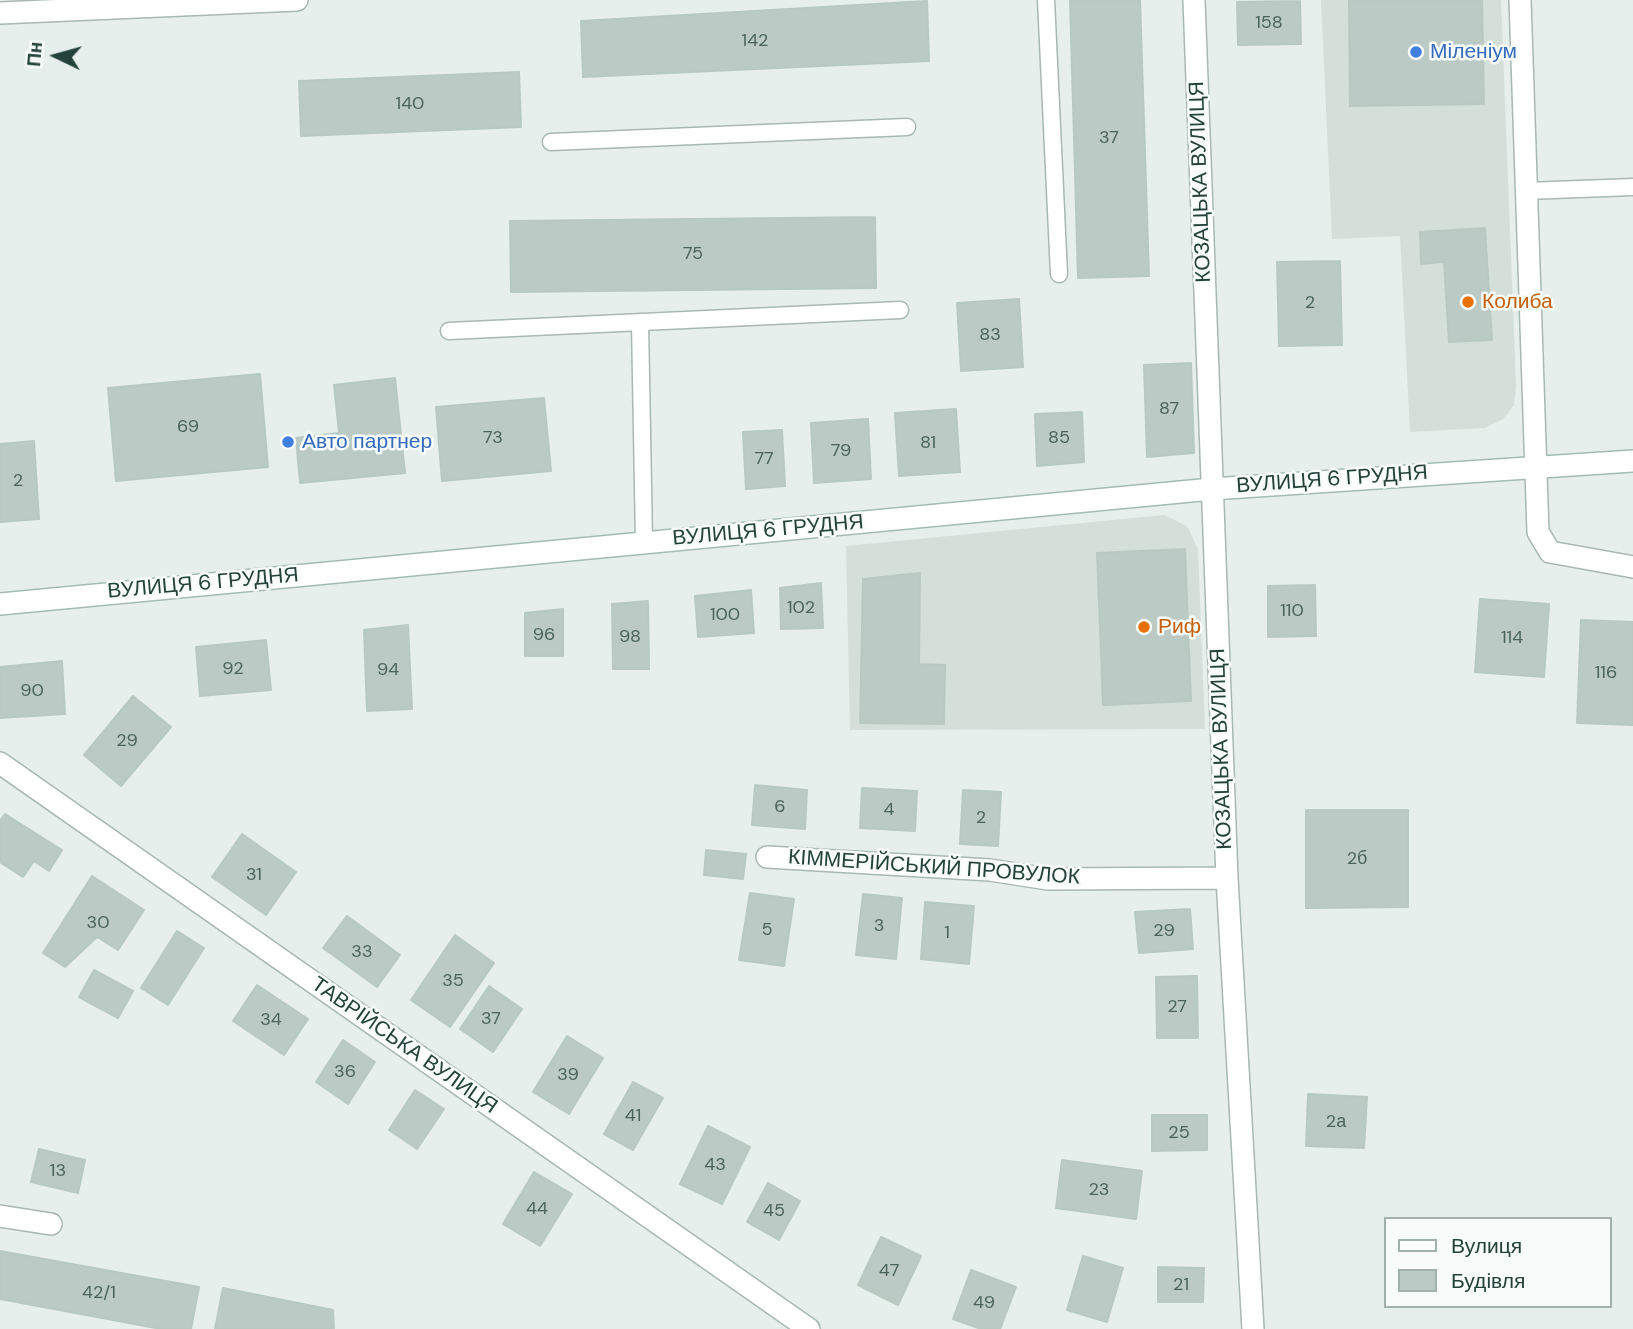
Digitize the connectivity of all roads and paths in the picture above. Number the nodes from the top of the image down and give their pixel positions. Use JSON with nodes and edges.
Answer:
{"nodes":[{"id":1,"x":297,"y":0,"type":"edge"},
{"id":2,"x":1046,"y":0,"type":"edge"},
{"id":3,"x":1194,"y":0,"type":"edge"},
{"id":4,"x":1520,"y":0,"type":"edge"},
{"id":5,"x":144,"y":3,"type":"edge"},
{"id":6,"x":41,"y":5,"type":"edge"},
{"id":7,"x":0,"y":13,"type":"edge"},
{"id":8,"x":907,"y":127,"type":"dead end"},
{"id":9,"x":551,"y":142,"type":"dead end"},
{"id":10,"x":1633,"y":187,"type":"edge"},
{"id":11,"x":1526,"y":191,"type":"junction"},
{"id":12,"x":1059,"y":274,"type":"dead end"},
{"id":13,"x":900,"y":310,"type":"dead end"},
{"id":14,"x":640,"y":322,"type":"junction"},
{"id":15,"x":449,"y":331,"type":"dead end"},
{"id":16,"x":1633,"y":461,"type":"edge"},
{"id":17,"x":1536,"y":465,"type":"junction"},
{"id":18,"x":1212,"y":489,"type":"junction"},
{"id":19,"x":644,"y":542,"type":"junction"},
{"id":20,"x":1633,"y":567,"type":"edge"},
{"id":21,"x":0,"y":604,"type":"edge"},
{"id":22,"x":0,"y":763,"type":"edge"},
{"id":23,"x":767,"y":857,"type":"dead end"},
{"id":24,"x":1227,"y":878,"type":"junction"},
{"id":25,"x":0,"y":1216,"type":"edge"},
{"id":26,"x":51,"y":1224,"type":"dead end"},
{"id":27,"x":809,"y":1329,"type":"edge"},
{"id":28,"x":1253,"y":1329,"type":"edge"}],
"edges":[{"from":1,"to":5,"type":"street"},
{"from":2,"to":12,"type":"lane"},
{"from":3,"to":18,"type":"street","name":"КОЗАЦЬКА ВУЛИЦЯ"},
{"from":4,"to":11,"type":"street"},
{"from":5,"to":6,"type":"street"},
{"from":6,"to":7,"type":"street"},
{"from":8,"to":9,"type":"lane"},
{"from":10,"to":11,"type":"lane"},
{"from":11,"to":17,"type":"street"},
{"from":13,"to":14,"type":"lane"},
{"from":14,"to":15,"type":"lane"},
{"from":14,"to":19,"type":"lane"},
{"from":16,"to":17,"type":"street","name":"ВУЛИЦЯ 6 ГРУДНЯ"},
{"from":17,"to":18,"type":"street","name":"ВУЛИЦЯ 6 ГРУДНЯ"},
{"from":17,"to":20,"type":"street"},
{"from":18,"to":19,"type":"street","name":"ВУЛИЦЯ 6 ГРУДНЯ"},
{"from":18,"to":24,"type":"street","name":"КОЗАЦЬКА ВУЛИЦЯ"},
{"from":19,"to":21,"type":"street","name":"ВУЛИЦЯ 6 ГРУДНЯ"},
{"from":22,"to":27,"type":"street","name":"ТАВРІЙСЬКА ВУЛИЦЯ"},
{"from":23,"to":24,"type":"street","name":"КІММЕРІЙСЬКИЙ ПРОВУЛОК"},
{"from":24,"to":28,"type":"street","name":"КОЗАЦЬКА ВУЛИЦЯ"},
{"from":25,"to":26,"type":"street"}]}
